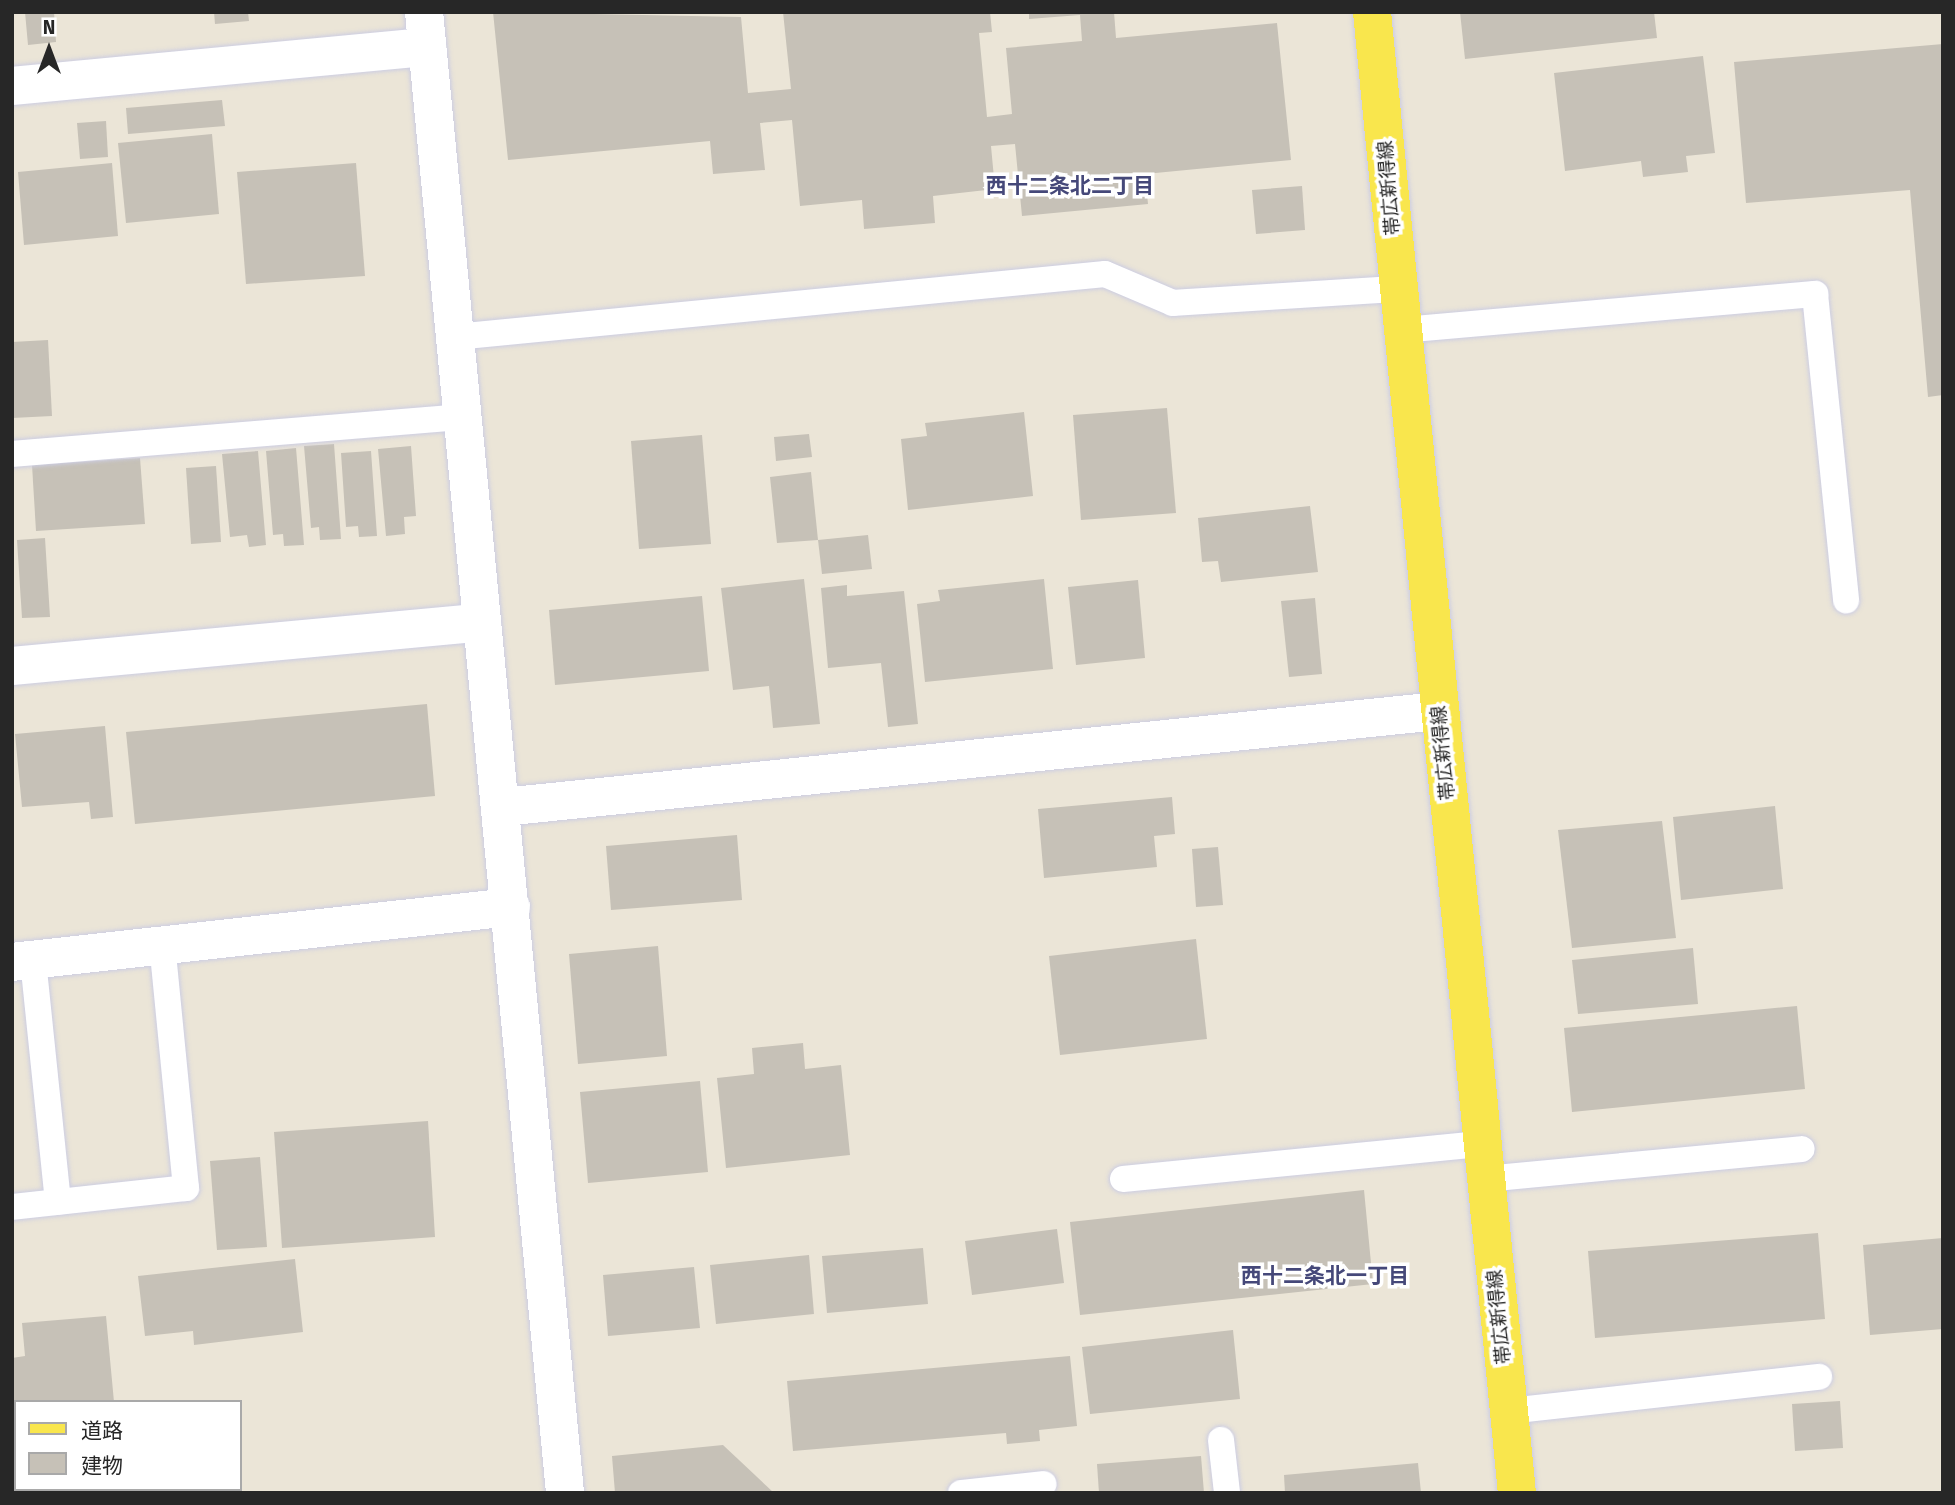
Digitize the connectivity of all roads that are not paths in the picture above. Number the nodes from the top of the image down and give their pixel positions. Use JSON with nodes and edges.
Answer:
{"nodes":[{"id":1,"x":1372,"y":12,"type":"edge"},
{"id":2,"x":425,"y":30,"type":"edge"},
{"id":3,"x":12,"y":86,"type":"edge"},
{"id":4,"x":1398,"y":289,"type":"junction"},
{"id":5,"x":1402,"y":330,"type":"junction"},
{"id":6,"x":455,"y":337,"type":"junction"},
{"id":7,"x":462,"y":417,"type":"junction"},
{"id":8,"x":12,"y":454,"type":"edge"},
{"id":9,"x":1846,"y":600,"type":"dead end"},
{"id":10,"x":482,"y":622,"type":"junction"},
{"id":11,"x":12,"y":666,"type":"edge"},
{"id":12,"x":1439,"y":711,"type":"junction"},
{"id":13,"x":503,"y":807,"type":"junction"},
{"id":14,"x":511,"y":906,"type":"junction"},
{"id":15,"x":162,"y":944,"type":"junction"},
{"id":16,"x":23,"y":961,"type":"edge"},
{"id":17,"x":1802,"y":1149,"type":"dead end"},
{"id":18,"x":1483,"y":1162,"type":"junction"},
{"id":19,"x":1123,"y":1179,"type":"dead end"},
{"id":20,"x":58,"y":1202,"type":"junction"},
{"id":21,"x":12,"y":1208,"type":"edge"},
{"id":22,"x":1819,"y":1377,"type":"dead end"},
{"id":23,"x":1509,"y":1411,"type":"junction"},
{"id":24,"x":1221,"y":1440,"type":"dead end"},
{"id":25,"x":1044,"y":1484,"type":"dead end"},
{"id":26,"x":565,"y":1493,"type":"edge"},
{"id":27,"x":961,"y":1493,"type":"edge"},
{"id":28,"x":1227,"y":1493,"type":"edge"},
{"id":29,"x":1517,"y":1493,"type":"edge"}],
"edges":[{"from":1,"to":4,"type":"main road","name":"帯広新得線"},
{"from":2,"to":3,"type":"street"},
{"from":2,"to":6,"type":"street"},
{"from":4,"to":5,"type":"main road","name":"帯広新得線"},
{"from":4,"to":6,"type":"lane"},
{"from":5,"to":9,"type":"lane"},
{"from":5,"to":12,"type":"main road","name":"帯広新得線"},
{"from":6,"to":7,"type":"street"},
{"from":7,"to":8,"type":"lane"},
{"from":7,"to":10,"type":"street"},
{"from":10,"to":11,"type":"street"},
{"from":10,"to":13,"type":"street"},
{"from":12,"to":13,"type":"street"},
{"from":12,"to":18,"type":"main road","name":"帯広新得線"},
{"from":13,"to":14,"type":"street"},
{"from":14,"to":15,"type":"street"},
{"from":14,"to":26,"type":"street"},
{"from":15,"to":16,"type":"street"},
{"from":15,"to":20,"type":"lane"},
{"from":16,"to":20,"type":"lane"},
{"from":17,"to":18,"type":"lane"},
{"from":18,"to":19,"type":"lane"},
{"from":18,"to":23,"type":"main road","name":"帯広新得線"},
{"from":20,"to":21,"type":"lane"},
{"from":22,"to":23,"type":"lane"},
{"from":23,"to":29,"type":"main road","name":"帯広新得線"},
{"from":24,"to":28,"type":"lane"},
{"from":25,"to":27,"type":"lane"}]}
